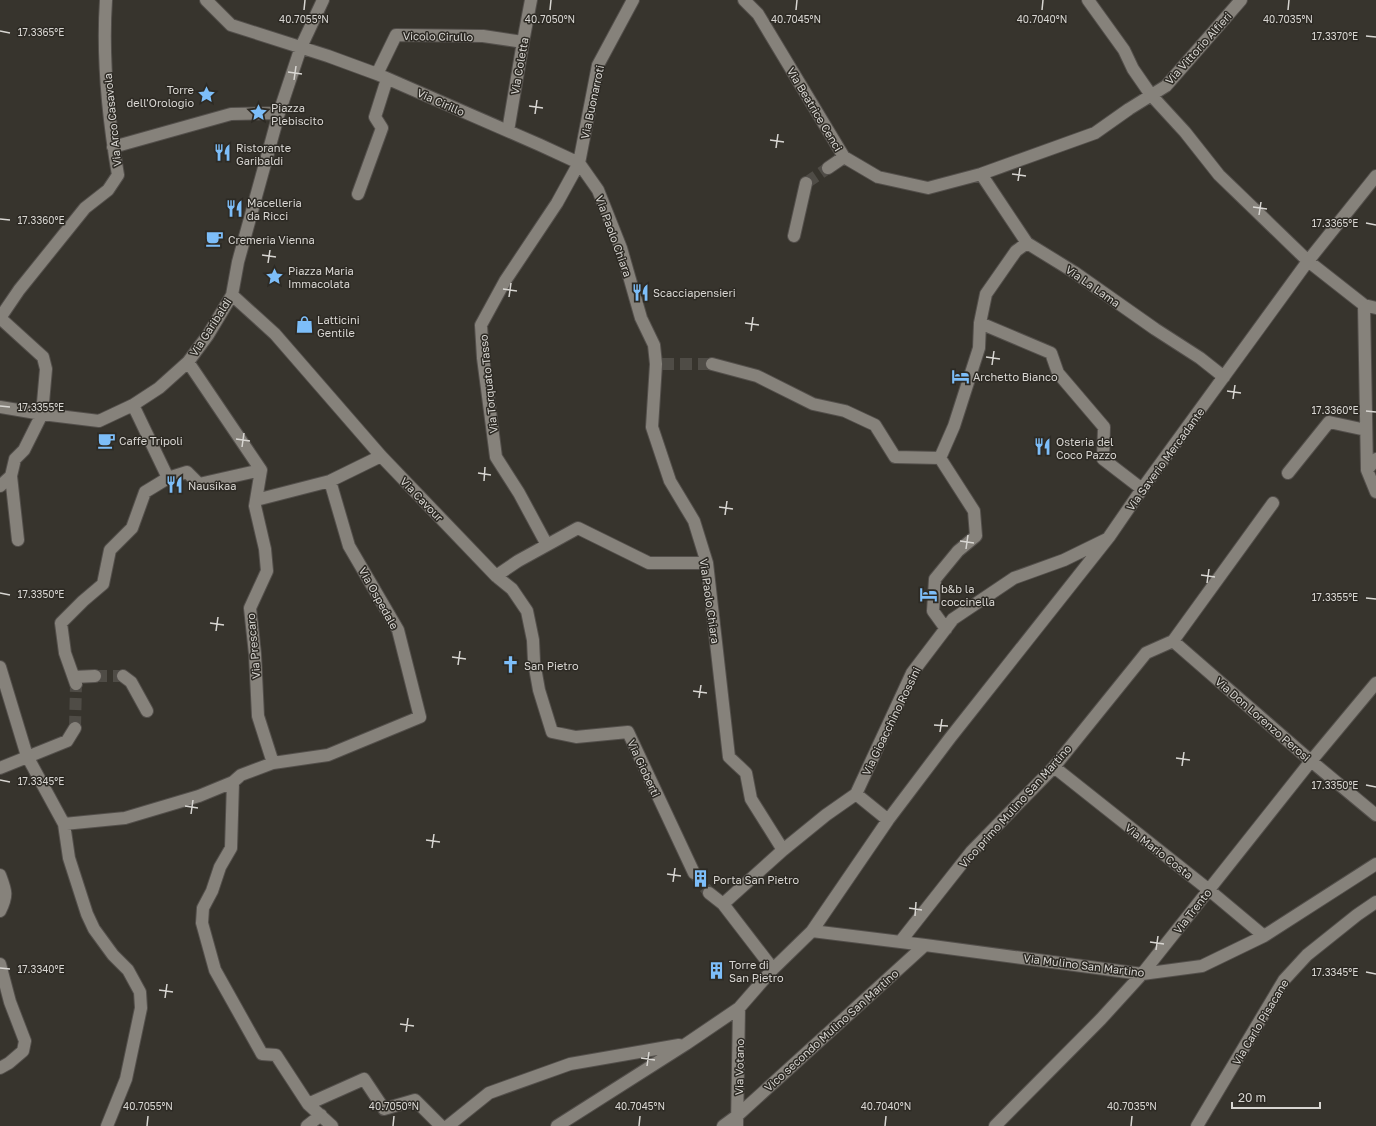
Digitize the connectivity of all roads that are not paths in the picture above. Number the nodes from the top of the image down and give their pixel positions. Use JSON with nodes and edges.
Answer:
{"nodes":[{"id":1,"x":106,"y":0,"type":"edge"},
{"id":2,"x":206,"y":0,"type":"edge"},
{"id":3,"x":323,"y":0,"type":"edge"},
{"id":4,"x":531,"y":0,"type":"edge"},
{"id":5,"x":633,"y":0,"type":"edge"},
{"id":6,"x":744,"y":0,"type":"edge"},
{"id":7,"x":1088,"y":0,"type":"edge"},
{"id":8,"x":1241,"y":0,"type":"edge"},
{"id":9,"x":523,"y":42,"type":"junction"},
{"id":10,"x":301,"y":47,"type":"junction"},
{"id":11,"x":382,"y":76,"type":"junction"},
{"id":12,"x":1151,"y":95,"type":"junction"},
{"id":13,"x":279,"y":113,"type":"junction"},
{"id":14,"x":508,"y":131,"type":"junction"},
{"id":15,"x":113,"y":146,"type":"junction"},
{"id":16,"x":844,"y":157,"type":"junction"},
{"id":17,"x":579,"y":163,"type":"junction"},
{"id":18,"x":828,"y":168,"type":"tunnel mouth"},
{"id":19,"x":981,"y":174,"type":"junction"},
{"id":20,"x":1376,"y":176,"type":"edge"},
{"id":21,"x":806,"y":183,"type":"tunnel mouth"},
{"id":22,"x":358,"y":194,"type":"dead end"},
{"id":23,"x":794,"y":236,"type":"dead end"},
{"id":24,"x":1027,"y":243,"type":"junction"},
{"id":25,"x":1308,"y":261,"type":"junction"},
{"id":26,"x":232,"y":295,"type":"junction"},
{"id":27,"x":1364,"y":305,"type":"junction"},
{"id":28,"x":1376,"y":308,"type":"edge"},
{"id":29,"x":0,"y":318,"type":"edge"},
{"id":30,"x":980,"y":323,"type":"junction"},
{"id":31,"x":188,"y":362,"type":"junction"},
{"id":32,"x":712,"y":364,"type":"tunnel mouth"},
{"id":33,"x":1224,"y":377,"type":"junction"},
{"id":34,"x":133,"y":405,"type":"junction"},
{"id":35,"x":0,"y":407,"type":"edge"},
{"id":36,"x":42,"y":414,"type":"junction"},
{"id":37,"x":1366,"y":430,"type":"junction"},
{"id":38,"x":381,"y":456,"type":"junction"},
{"id":39,"x":940,"y":458,"type":"junction"},
{"id":40,"x":1376,"y":459,"type":"edge"},
{"id":41,"x":261,"y":470,"type":"junction"},
{"id":42,"x":1367,"y":470,"type":"junction"},
{"id":43,"x":1288,"y":473,"type":"dead end"},
{"id":44,"x":11,"y":476,"type":"junction"},
{"id":45,"x":168,"y":478,"type":"junction"},
{"id":46,"x":330,"y":482,"type":"junction"},
{"id":47,"x":0,"y":486,"type":"edge"},
{"id":48,"x":1142,"y":489,"type":"junction"},
{"id":49,"x":1376,"y":492,"type":"edge"},
{"id":50,"x":256,"y":500,"type":"junction"},
{"id":51,"x":1273,"y":503,"type":"dead end"},
{"id":52,"x":1110,"y":537,"type":"junction"},
{"id":53,"x":18,"y":540,"type":"dead end"},
{"id":54,"x":547,"y":545,"type":"junction"},
{"id":55,"x":707,"y":563,"type":"junction"},
{"id":56,"x":496,"y":576,"type":"junction"},
{"id":57,"x":946,"y":629,"type":"junction"},
{"id":58,"x":1173,"y":641,"type":"junction"},
{"id":59,"x":0,"y":667,"type":"edge"},
{"id":60,"x":95,"y":676,"type":"tunnel mouth"},
{"id":61,"x":123,"y":676,"type":"dead end"},
{"id":62,"x":1376,"y":683,"type":"edge"},
{"id":63,"x":146,"y":711,"type":"dead end"},
{"id":64,"x":75,"y":728,"type":"tunnel mouth"},
{"id":65,"x":552,"y":732,"type":"joint"},
{"id":66,"x":28,"y":756,"type":"junction"},
{"id":67,"x":1311,"y":761,"type":"junction"},
{"id":68,"x":273,"y":763,"type":"junction"},
{"id":69,"x":1054,"y":767,"type":"junction"},
{"id":70,"x":0,"y":768,"type":"edge"},
{"id":71,"x":233,"y":782,"type":"junction"},
{"id":72,"x":856,"y":794,"type":"junction"},
{"id":73,"x":1376,"y":815,"type":"edge"},
{"id":74,"x":888,"y":820,"type":"junction"},
{"id":75,"x":64,"y":824,"type":"junction"},
{"id":76,"x":783,"y":850,"type":"junction"},
{"id":77,"x":1376,"y":864,"type":"edge"},
{"id":78,"x":694,"y":873,"type":"tunnel mouth"},
{"id":79,"x":0,"y":875,"type":"edge"},
{"id":80,"x":1209,"y":890,"type":"junction"},
{"id":81,"x":709,"y":893,"type":"tunnel mouth"},
{"id":82,"x":1376,"y":902,"type":"edge"},
{"id":83,"x":723,"y":904,"type":"junction"},
{"id":84,"x":0,"y":911,"type":"edge"},
{"id":85,"x":812,"y":931,"type":"junction"},
{"id":86,"x":1264,"y":936,"type":"junction"},
{"id":87,"x":900,"y":942,"type":"junction"},
{"id":88,"x":925,"y":944,"type":"junction"},
{"id":89,"x":0,"y":964,"type":"edge"},
{"id":90,"x":773,"y":968,"type":"junction"},
{"id":91,"x":1142,"y":974,"type":"junction"},
{"id":92,"x":739,"y":1008,"type":"junction"},
{"id":93,"x":686,"y":1044,"type":"junction"},
{"id":94,"x":0,"y":1068,"type":"edge"},
{"id":95,"x":308,"y":1104,"type":"junction"},
{"id":96,"x":320,"y":1115,"type":"junction"},
{"id":97,"x":738,"y":1120,"type":"edge"},
{"id":98,"x":107,"y":1126,"type":"edge"},
{"id":99,"x":307,"y":1126,"type":"edge"},
{"id":100,"x":332,"y":1126,"type":"edge"},
{"id":101,"x":441,"y":1126,"type":"edge"},
{"id":102,"x":448,"y":1126,"type":"edge"},
{"id":103,"x":557,"y":1126,"type":"edge"},
{"id":104,"x":723,"y":1126,"type":"edge"},
{"id":105,"x":995,"y":1126,"type":"edge"},
{"id":106,"x":1197,"y":1126,"type":"edge"}],
"edges":[{"from":1,"to":15,"type":"street","name":"Via Arco Casavola"},
{"from":2,"to":10,"type":"street"},
{"from":3,"to":10,"type":"street"},
{"from":4,"to":9,"type":"street","name":"Via Coletta"},
{"from":5,"to":17,"type":"street","name":"Via Buonarroti"},
{"from":6,"to":16,"type":"street","name":"Via Beatrice Cenci"},
{"from":7,"to":12,"type":"street"},
{"from":8,"to":12,"type":"street","name":"Via Vittorio Alfieri"},
{"from":9,"to":11,"type":"street","name":"Vicolo Cirullo"},
{"from":9,"to":14,"type":"street","name":"Via Coletta"},
{"from":10,"to":11,"type":"street","name":"Via Cirillo"},
{"from":10,"to":13,"type":"street"},
{"from":11,"to":14,"type":"street","name":"Via Cirillo"},
{"from":11,"to":22,"type":"street"},
{"from":12,"to":19,"type":"street","name":"Via Vittorio Alfieri"},
{"from":12,"to":25,"type":"street"},
{"from":13,"to":15,"type":"street"},
{"from":13,"to":26,"type":"street"},
{"from":14,"to":17,"type":"street","name":"Via Cirillo"},
{"from":15,"to":29,"type":"street","name":"Via Arco Casavola"},
{"from":16,"to":18,"type":"street"},
{"from":16,"to":19,"type":"street","name":"Via Beatrice Cenci"},
{"from":17,"to":54,"type":"street","name":"Via Torquato Tasso"},
{"from":17,"to":55,"type":"street","name":"Via Paolo Chiara"},
{"from":19,"to":24,"type":"street","name":"Via La Lama"},
{"from":20,"to":25,"type":"street","name":"Via Saverio Mercadante"},
{"from":21,"to":23,"type":"street"},
{"from":24,"to":30,"type":"street"},
{"from":24,"to":33,"type":"street","name":"Via La Lama"},
{"from":25,"to":27,"type":"street"},
{"from":25,"to":33,"type":"street","name":"Via Saverio Mercadante"},
{"from":26,"to":31,"type":"street","name":"Via Garibaldi"},
{"from":26,"to":38,"type":"street","name":"Via Cavour"},
{"from":27,"to":28,"type":"street"},
{"from":27,"to":37,"type":"street"},
{"from":29,"to":36,"type":"street"},
{"from":30,"to":39,"type":"street"},
{"from":30,"to":48,"type":"street"},
{"from":31,"to":34,"type":"street","name":"Via Garibaldi"},
{"from":31,"to":41,"type":"street"},
{"from":32,"to":39,"type":"street"},
{"from":33,"to":48,"type":"street","name":"Via Saverio Mercadante"},
{"from":34,"to":36,"type":"street","name":"Via Garibaldi"},
{"from":34,"to":45,"type":"street"},
{"from":35,"to":36,"type":"street","name":"Via Garibaldi"},
{"from":36,"to":44,"type":"street"},
{"from":37,"to":42,"type":"street"},
{"from":37,"to":43,"type":"street"},
{"from":38,"to":46,"type":"street"},
{"from":38,"to":56,"type":"street","name":"Via Cavour"},
{"from":39,"to":57,"type":"street"},
{"from":40,"to":42,"type":"street"},
{"from":41,"to":45,"type":"street"},
{"from":41,"to":50,"type":"street","name":"Via Prescaro"},
{"from":42,"to":49,"type":"street"},
{"from":44,"to":47,"type":"street"},
{"from":44,"to":53,"type":"street"},
{"from":45,"to":60,"type":"street"},
{"from":46,"to":50,"type":"street"},
{"from":46,"to":68,"type":"street","name":"Via Ospedale"},
{"from":48,"to":52,"type":"street","name":"Via Saverio Mercadante"},
{"from":50,"to":68,"type":"street","name":"Via Prescaro"},
{"from":51,"to":58,"type":"street"},
{"from":52,"to":57,"type":"street","name":"Via Gioacchino Rossini"},
{"from":52,"to":74,"type":"street","name":"Via Saverio Mercadante"},
{"from":54,"to":55,"type":"street"},
{"from":54,"to":56,"type":"street"},
{"from":55,"to":76,"type":"street","name":"Via Paolo Chiara"},
{"from":56,"to":65,"type":"street","name":"Via Cavour"},
{"from":57,"to":72,"type":"street","name":"Via Gioacchino Rossini"},
{"from":58,"to":67,"type":"street","name":"Via Don Lorenzo Perosi"},
{"from":58,"to":69,"type":"street","name":"Vico primo Mulino San Martino"},
{"from":59,"to":66,"type":"street"},
{"from":61,"to":63,"type":"street"},
{"from":62,"to":67,"type":"street","name":"Via Trento"},
{"from":64,"to":66,"type":"street"},
{"from":65,"to":78,"type":"street","name":"Via Gioberti"},
{"from":66,"to":70,"type":"street"},
{"from":66,"to":75,"type":"street"},
{"from":67,"to":73,"type":"street","name":"Via Don Lorenzo Perosi"},
{"from":67,"to":80,"type":"street","name":"Via Trento"},
{"from":68,"to":71,"type":"street"},
{"from":69,"to":80,"type":"street","name":"Via Mario Costa"},
{"from":69,"to":87,"type":"street","name":"Vico primo Mulino San Martino"},
{"from":71,"to":75,"type":"street"},
{"from":71,"to":95,"type":"street"},
{"from":72,"to":74,"type":"street"},
{"from":72,"to":76,"type":"street"},
{"from":74,"to":85,"type":"street"},
{"from":75,"to":98,"type":"street"},
{"from":76,"to":83,"type":"street"},
{"from":77,"to":86,"type":"street","name":"Via Mulino San Martino"},
{"from":79,"to":84,"type":"street"},
{"from":80,"to":86,"type":"street","name":"Via Mario Costa"},
{"from":80,"to":91,"type":"street","name":"Via Trento"},
{"from":81,"to":83,"type":"street"},
{"from":82,"to":106,"type":"street","name":"Via Carlo Pisacane"},
{"from":83,"to":90,"type":"street"},
{"from":85,"to":87,"type":"street","name":"Via Mulino San Martino"},
{"from":85,"to":90,"type":"street"},
{"from":86,"to":91,"type":"street","name":"Via Mulino San Martino"},
{"from":87,"to":88,"type":"street","name":"Via Mulino San Martino"},
{"from":88,"to":91,"type":"street","name":"Via Mulino San Martino"},
{"from":88,"to":97,"type":"street","name":"Vico secondo Mulino San Martino"},
{"from":89,"to":94,"type":"street"},
{"from":90,"to":92,"type":"street"},
{"from":91,"to":105,"type":"street","name":"Via Trento"},
{"from":92,"to":93,"type":"street"},
{"from":92,"to":97,"type":"street","name":"Via Votano"},
{"from":93,"to":102,"type":"street"},
{"from":93,"to":103,"type":"street"},
{"from":95,"to":96,"type":"street"},
{"from":95,"to":101,"type":"street"},
{"from":96,"to":99,"type":"street"},
{"from":96,"to":100,"type":"street"},
{"from":97,"to":104,"type":"street","name":"Vico secondo Mulino San Martino"}]}
